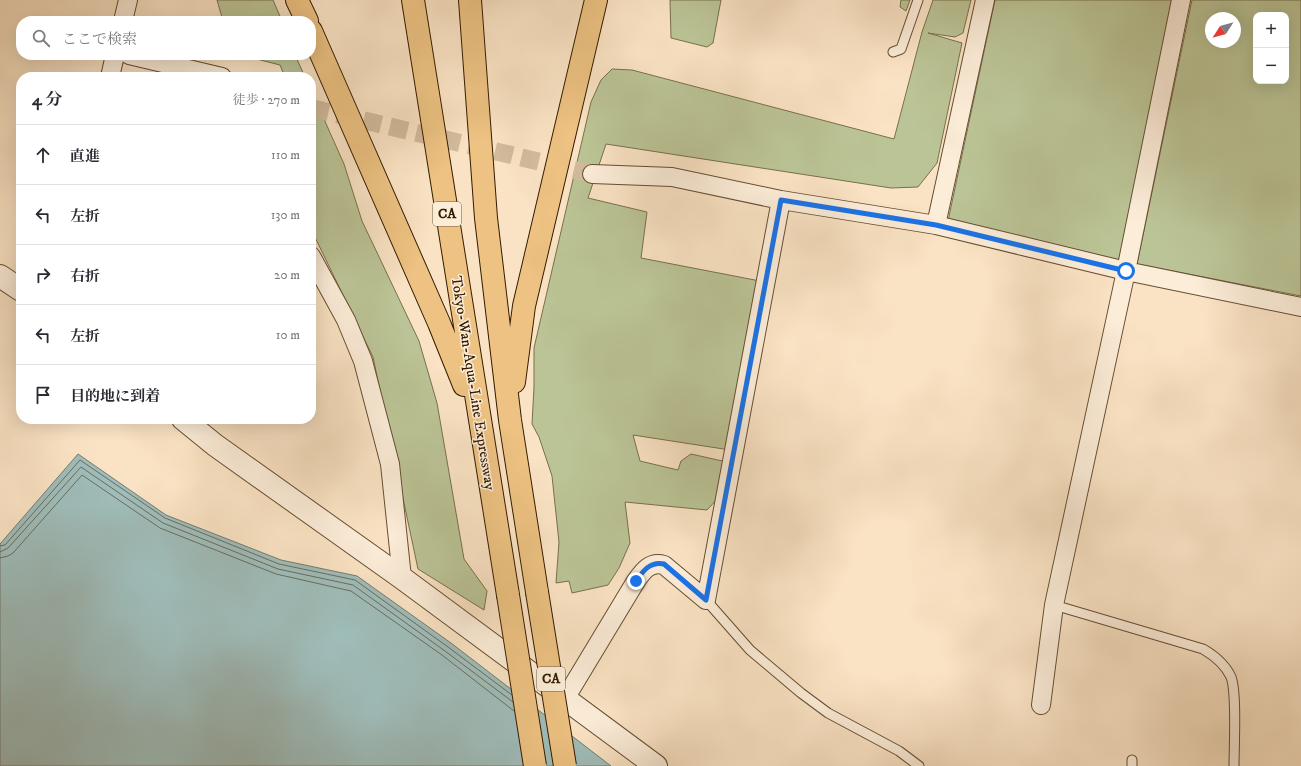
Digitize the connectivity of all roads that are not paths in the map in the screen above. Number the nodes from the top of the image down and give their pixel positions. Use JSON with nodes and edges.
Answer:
{"nodes":[{"id":1,"x":128,"y":0,"type":"edge"},
{"id":2,"x":297,"y":0,"type":"edge"},
{"id":3,"x":413,"y":0,"type":"edge"},
{"id":4,"x":470,"y":0,"type":"edge"},
{"id":5,"x":596,"y":0,"type":"edge"},
{"id":6,"x":918,"y":0,"type":"edge"},
{"id":7,"x":985,"y":0,"type":"edge"},
{"id":8,"x":1181,"y":0,"type":"edge"},
{"id":9,"x":124,"y":16,"type":"edge"},
{"id":10,"x":304,"y":16,"type":"edge"},
{"id":11,"x":316,"y":42,"type":"edge"},
{"id":12,"x":893,"y":52,"type":"dead end"},
{"id":13,"x":114,"y":60,"type":"edge"},
{"id":14,"x":150,"y":60,"type":"edge"},
{"id":15,"x":111,"y":72,"type":"edge"},
{"id":16,"x":201,"y":72,"type":"edge"},
{"id":17,"x":592,"y":174,"type":"tunnel mouth"},
{"id":18,"x":781,"y":200,"type":"junction"},
{"id":19,"x":936,"y":225,"type":"junction"},
{"id":20,"x":316,"y":265,"type":"edge"},
{"id":21,"x":1126,"y":271,"type":"junction"},
{"id":22,"x":0,"y":276,"type":"edge"},
{"id":23,"x":16,"y":287,"type":"edge"},
{"id":24,"x":1301,"y":307,"type":"edge"},
{"id":25,"x":510,"y":420,"type":"junction"},
{"id":26,"x":190,"y":424,"type":"edge"},
{"id":27,"x":480,"y":428,"type":"junction"},
{"id":28,"x":402,"y":578,"type":"junction"},
{"id":29,"x":706,"y":600,"type":"junction"},
{"id":30,"x":1054,"y":605,"type":"junction"},
{"id":31,"x":566,"y":698,"type":"junction"},
{"id":32,"x":1041,"y":705,"type":"dead end"},
{"id":33,"x":535,"y":766,"type":"edge"},
{"id":34,"x":566,"y":766,"type":"edge"},
{"id":35,"x":656,"y":766,"type":"edge"},
{"id":36,"x":919,"y":766,"type":"edge"},
{"id":37,"x":1234,"y":766,"type":"edge"}],
"edges":[{"from":1,"to":9,"type":"street"},
{"from":2,"to":10,"type":"highway"},
{"from":3,"to":27,"type":"highway","name":"Tokyo-Wan-Aqua-Line Expressway","number":"CA"},
{"from":4,"to":25,"type":"highway","name":"Tokyo-Wan-Aqua-Line Expressway","number":"CA"},
{"from":5,"to":25,"type":"highway","number":"CA"},
{"from":6,"to":12,"type":"lane"},
{"from":7,"to":19,"type":"street"},
{"from":8,"to":21,"type":"street"},
{"from":11,"to":27,"type":"highway","number":"CA"},
{"from":13,"to":15,"type":"street"},
{"from":14,"to":16,"type":"street"},
{"from":17,"to":18,"type":"street"},
{"from":18,"to":19,"type":"street"},
{"from":18,"to":29,"type":"street"},
{"from":19,"to":21,"type":"street"},
{"from":20,"to":28,"type":"street"},
{"from":21,"to":24,"type":"street"},
{"from":21,"to":30,"type":"street"},
{"from":22,"to":23,"type":"street"},
{"from":25,"to":34,"type":"highway","name":"Tokyo-Wan-Aqua-Line Expressway","number":"CA","bridge":true},
{"from":26,"to":28,"type":"street"},
{"from":27,"to":33,"type":"highway","name":"Tokyo-Wan-Aqua-Line Expressway","number":"CA","bridge":true},
{"from":28,"to":31,"type":"street"},
{"from":29,"to":31,"type":"street"},
{"from":29,"to":36,"type":"lane"},
{"from":30,"to":32,"type":"street"},
{"from":30,"to":37,"type":"lane"},
{"from":31,"to":35,"type":"street"}]}
